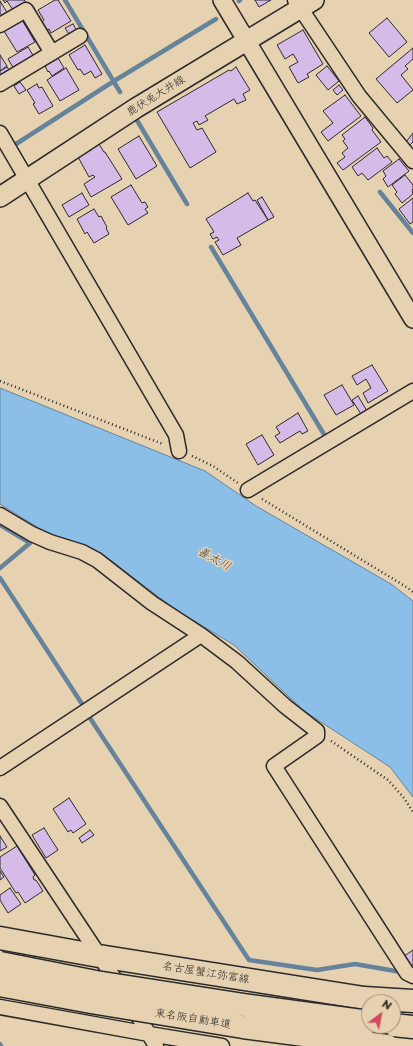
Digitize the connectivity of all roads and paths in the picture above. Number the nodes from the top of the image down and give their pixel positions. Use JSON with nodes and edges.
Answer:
{"nodes":[{"id":1,"x":222,"y":0,"type":"edge"},
{"id":2,"x":303,"y":3,"type":"edge"},
{"id":3,"x":0,"y":25,"type":"edge"},
{"id":4,"x":80,"y":36,"type":"dead end"},
{"id":5,"x":246,"y":41,"type":"junction"},
{"id":6,"x":52,"y":53,"type":"junction"},
{"id":7,"x":0,"y":84,"type":"edge"},
{"id":8,"x":0,"y":133,"type":"edge"},
{"id":9,"x":413,"y":161,"type":"edge"},
{"id":10,"x":26,"y":179,"type":"junction"},
{"id":11,"x":0,"y":197,"type":"edge"},
{"id":12,"x":411,"y":312,"type":"edge"},
{"id":13,"x":0,"y":380,"type":"edge"},
{"id":14,"x":413,"y":391,"type":"edge"},
{"id":15,"x":179,"y":450,"type":"junction"},
{"id":16,"x":248,"y":490,"type":"junction"},
{"id":17,"x":0,"y":515,"type":"edge"},
{"id":18,"x":413,"y":592,"type":"edge"},
{"id":19,"x":201,"y":636,"type":"junction"},
{"id":20,"x":317,"y":732,"type":"junction"},
{"id":21,"x":0,"y":768,"type":"edge"},
{"id":22,"x":0,"y":806,"type":"edge"},
{"id":23,"x":413,"y":812,"type":"edge"},
{"id":24,"x":0,"y":938,"type":"edge"},
{"id":25,"x":99,"y":956,"type":"junction"},
{"id":26,"x":0,"y":963,"type":"edge"},
{"id":27,"x":413,"y":976,"type":"edge"},
{"id":28,"x":0,"y":985,"type":"edge"},
{"id":29,"x":413,"y":1001,"type":"edge"},
{"id":30,"x":0,"y":1007,"type":"edge"},
{"id":31,"x":361,"y":1021,"type":"edge"},
{"id":32,"x":401,"y":1026,"type":"edge"},
{"id":33,"x":413,"y":1027,"type":"edge"},
{"id":34,"x":152,"y":1040,"type":"edge"},
{"id":35,"x":222,"y":1046,"type":"edge"},
{"id":36,"x":387,"y":1046,"type":"edge"}],
"edges":[{"from":1,"to":5,"type":"street"},
{"from":2,"to":5,"type":"main road","name":"鹿伏兎大井線"},
{"from":2,"to":9,"type":"street"},
{"from":3,"to":6,"type":"street"},
{"from":4,"to":6,"type":"street"},
{"from":5,"to":10,"type":"main road","name":"鹿伏兎大井線"},
{"from":5,"to":12,"type":"street"},
{"from":6,"to":7,"type":"street"},
{"from":8,"to":10,"type":"street"},
{"from":10,"to":11,"type":"main road","name":"鹿伏兎大井線"},
{"from":10,"to":15,"type":"street"},
{"from":13,"to":15,"type":"path"},
{"from":14,"to":16,"type":"street"},
{"from":15,"to":16,"type":"path"},
{"from":16,"to":18,"type":"path"},
{"from":17,"to":19,"type":"street"},
{"from":19,"to":20,"type":"street"},
{"from":19,"to":21,"type":"street"},
{"from":20,"to":23,"type":"path"},
{"from":20,"to":27,"type":"street"},
{"from":22,"to":25,"type":"street"},
{"from":24,"to":25,"type":"main road","name":"名古屋蟹江弥富線"},
{"from":25,"to":29,"type":"main road","name":"名古屋蟹江弥富線"},
{"from":25,"to":34,"type":"street"},
{"from":26,"to":31,"type":"main road","name":"東名阪自動車道","bridge":true},
{"from":28,"to":36,"type":"main road","name":"東名阪自動車道","bridge":true},
{"from":30,"to":34,"type":"street"},
{"from":32,"to":33,"type":"main road"},
{"from":34,"to":35,"type":"street"}]}
